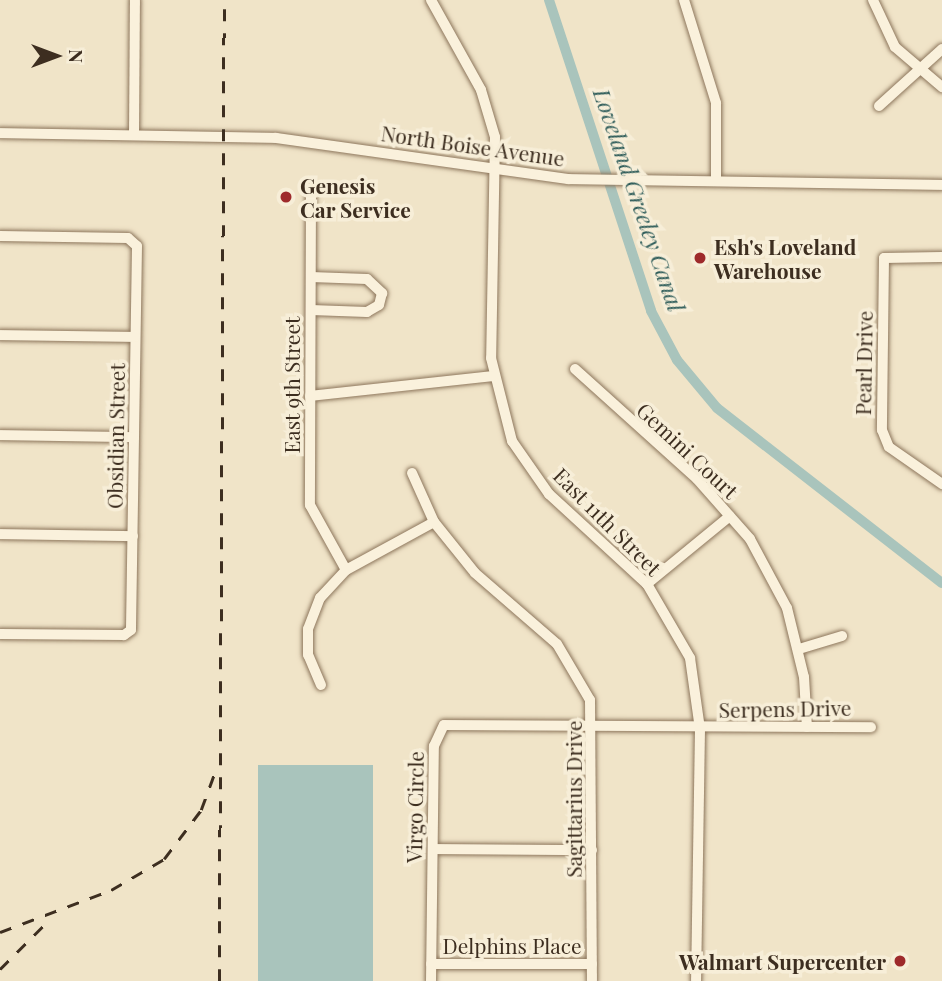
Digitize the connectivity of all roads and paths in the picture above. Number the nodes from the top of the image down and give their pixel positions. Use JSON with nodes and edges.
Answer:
{"nodes":[{"id":1,"x":135,"y":0,"type":"edge"},
{"id":2,"x":431,"y":0,"type":"edge"},
{"id":3,"x":684,"y":0,"type":"edge"},
{"id":4,"x":873,"y":0,"type":"edge"},
{"id":5,"x":942,"y":49,"type":"edge"},
{"id":6,"x":914,"y":68,"type":"junction"},
{"id":7,"x":942,"y":87,"type":"edge"},
{"id":8,"x":879,"y":106,"type":"dead end"},
{"id":9,"x":0,"y":133,"type":"edge"},
{"id":10,"x":134,"y":135,"type":"junction"},
{"id":11,"x":495,"y":172,"type":"junction"},
{"id":12,"x":716,"y":181,"type":"junction"},
{"id":13,"x":942,"y":185,"type":"edge"},
{"id":14,"x":311,"y":191,"type":"dead end"},
{"id":15,"x":0,"y":236,"type":"edge"},
{"id":16,"x":942,"y":257,"type":"edge"},
{"id":17,"x":311,"y":277,"type":"junction"},
{"id":18,"x":311,"y":310,"type":"junction"},
{"id":19,"x":0,"y":335,"type":"edge"},
{"id":20,"x":135,"y":337,"type":"junction"},
{"id":21,"x":575,"y":369,"type":"dead end"},
{"id":22,"x":493,"y":376,"type":"junction"},
{"id":23,"x":310,"y":396,"type":"junction"},
{"id":24,"x":0,"y":435,"type":"edge"},
{"id":25,"x":134,"y":437,"type":"junction"},
{"id":26,"x":412,"y":473,"type":"dead end"},
{"id":27,"x":942,"y":484,"type":"edge"},
{"id":28,"x":730,"y":516,"type":"junction"},
{"id":29,"x":434,"y":522,"type":"junction"},
{"id":30,"x":0,"y":534,"type":"edge"},
{"id":31,"x":133,"y":536,"type":"junction"},
{"id":32,"x":346,"y":570,"type":"junction"},
{"id":33,"x":647,"y":584,"type":"junction"},
{"id":34,"x":0,"y":634,"type":"edge"},
{"id":35,"x":842,"y":636,"type":"dead end"},
{"id":36,"x":799,"y":649,"type":"junction"},
{"id":37,"x":321,"y":685,"type":"dead end"},
{"id":38,"x":594,"y":724,"type":"junction"},
{"id":39,"x":807,"y":727,"type":"junction"},
{"id":40,"x":871,"y":727,"type":"dead end"},
{"id":41,"x":700,"y":729,"type":"junction"},
{"id":42,"x":433,"y":849,"type":"junction"},
{"id":43,"x":592,"y":850,"type":"junction"},
{"id":44,"x":431,"y":964,"type":"junction"},
{"id":45,"x":592,"y":964,"type":"junction"},
{"id":46,"x":431,"y":981,"type":"edge"},
{"id":47,"x":592,"y":981,"type":"edge"},
{"id":48,"x":696,"y":981,"type":"edge"}],
"edges":[{"from":1,"to":10,"type":"street"},
{"from":2,"to":11,"type":"street","name":"East 11th Street"},
{"from":3,"to":12,"type":"street"},
{"from":4,"to":6,"type":"street"},
{"from":5,"to":6,"type":"street"},
{"from":6,"to":7,"type":"street"},
{"from":6,"to":8,"type":"street"},
{"from":9,"to":10,"type":"street","name":"North Boise Avenue"},
{"from":10,"to":11,"type":"street","name":"North Boise Avenue"},
{"from":11,"to":12,"type":"street","name":"North Boise Avenue"},
{"from":11,"to":22,"type":"street","name":"East 11th Street"},
{"from":12,"to":13,"type":"street","name":"North Boise Avenue"},
{"from":14,"to":17,"type":"street","name":"East 9th Street"},
{"from":15,"to":20,"type":"street","name":"Obsidian Street"},
{"from":16,"to":27,"type":"street","name":"Pearl Drive"},
{"from":17,"to":18,"type":"street","name":"East 9th Street"},
{"from":17,"to":18,"type":"street"},
{"from":18,"to":23,"type":"street","name":"East 9th Street"},
{"from":19,"to":20,"type":"street"},
{"from":20,"to":25,"type":"street","name":"Obsidian Street"},
{"from":21,"to":28,"type":"street","name":"Gemini Court"},
{"from":22,"to":23,"type":"street"},
{"from":22,"to":33,"type":"street","name":"East 11th Street"},
{"from":23,"to":32,"type":"street","name":"East 9th Street"},
{"from":24,"to":25,"type":"street"},
{"from":25,"to":31,"type":"street","name":"Obsidian Street"},
{"from":26,"to":29,"type":"street","name":"Sagittarius Drive"},
{"from":28,"to":33,"type":"street"},
{"from":28,"to":36,"type":"street","name":"Gemini Court"},
{"from":29,"to":32,"type":"street"},
{"from":29,"to":38,"type":"street","name":"Sagittarius Drive"},
{"from":30,"to":31,"type":"street"},
{"from":31,"to":34,"type":"street","name":"Obsidian Street"},
{"from":32,"to":37,"type":"street"},
{"from":33,"to":41,"type":"street","name":"East 11th Street"},
{"from":35,"to":36,"type":"street"},
{"from":36,"to":39,"type":"street","name":"Gemini Court"},
{"from":38,"to":41,"type":"street","name":"Virgo Circle"},
{"from":38,"to":42,"type":"street","name":"Virgo Circle"},
{"from":38,"to":43,"type":"street","name":"Sagittarius Drive"},
{"from":39,"to":40,"type":"street","name":"Serpens Drive"},
{"from":39,"to":41,"type":"street","name":"Serpens Drive"},
{"from":41,"to":48,"type":"street","name":"East 11th Street"},
{"from":42,"to":43,"type":"street"},
{"from":42,"to":44,"type":"street","name":"Virgo Circle"},
{"from":43,"to":45,"type":"street","name":"Sagittarius Drive"},
{"from":44,"to":45,"type":"street","name":"Delphins Place"},
{"from":44,"to":46,"type":"street","name":"Virgo Circle"},
{"from":45,"to":47,"type":"street","name":"Sagittarius Drive"}]}
